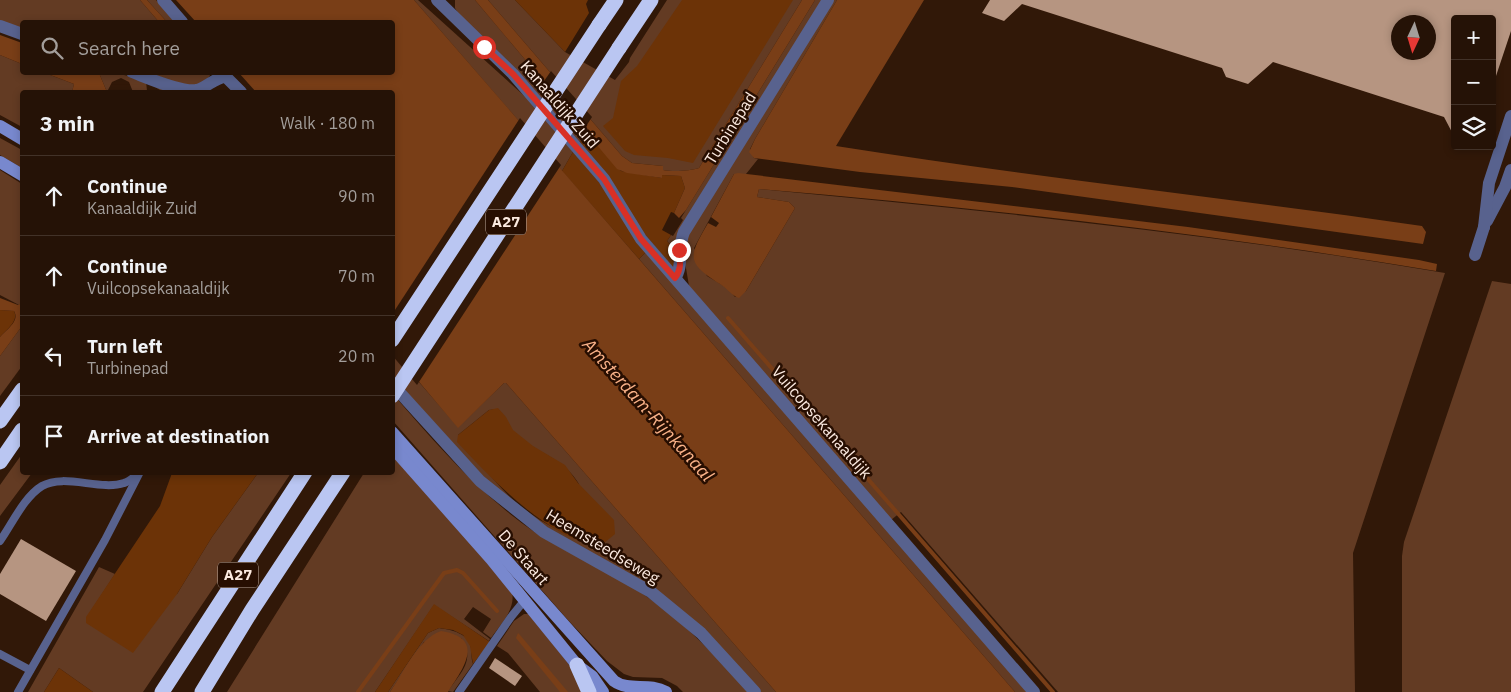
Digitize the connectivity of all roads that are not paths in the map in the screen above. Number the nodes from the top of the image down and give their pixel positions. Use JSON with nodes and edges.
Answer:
{"nodes":[{"id":1,"x":162,"y":0,"type":"edge"},
{"id":2,"x":616,"y":0,"type":"edge"},
{"id":3,"x":651,"y":0,"type":"edge"},
{"id":4,"x":828,"y":0,"type":"edge"},
{"id":5,"x":442,"y":2,"type":"edge"},
{"id":6,"x":180,"y":20,"type":"edge"},
{"id":7,"x":0,"y":26,"type":"edge"},
{"id":8,"x":20,"y":33,"type":"edge"},
{"id":9,"x":142,"y":75,"type":"edge"},
{"id":10,"x":221,"y":75,"type":"edge"},
{"id":11,"x":191,"y":90,"type":"edge"},
{"id":12,"x":191,"y":90,"type":"edge"},
{"id":13,"x":239,"y":90,"type":"edge"},
{"id":14,"x":1511,"y":116,"type":"edge"},
{"id":15,"x":0,"y":126,"type":"edge"},
{"id":16,"x":20,"y":138,"type":"edge"},
{"id":17,"x":0,"y":162,"type":"edge"},
{"id":18,"x":594,"y":168,"type":"joint"},
{"id":19,"x":1511,"y":170,"type":"edge"},
{"id":20,"x":20,"y":174,"type":"edge"},
{"id":21,"x":1484,"y":227,"type":"junction"},
{"id":22,"x":1475,"y":255,"type":"dead end"},
{"id":23,"x":675,"y":278,"type":"junction"},
{"id":24,"x":395,"y":335,"type":"edge"},
{"id":25,"x":395,"y":387,"type":"edge"},
{"id":26,"x":395,"y":391,"type":"edge"},
{"id":27,"x":20,"y":393,"type":"edge"},
{"id":28,"x":0,"y":422,"type":"edge"},
{"id":29,"x":20,"y":433,"type":"edge"},
{"id":30,"x":395,"y":435,"type":"edge"},
{"id":31,"x":395,"y":450,"type":"edge"},
{"id":32,"x":0,"y":462,"type":"edge"},
{"id":33,"x":136,"y":475,"type":"edge"},
{"id":34,"x":138,"y":475,"type":"edge"},
{"id":35,"x":303,"y":475,"type":"edge"},
{"id":36,"x":341,"y":475,"type":"edge"},
{"id":37,"x":0,"y":541,"type":"edge"},
{"id":38,"x":524,"y":601,"type":"junction"},
{"id":39,"x":0,"y":654,"type":"edge"},
{"id":40,"x":577,"y":665,"type":"junction"},
{"id":41,"x":30,"y":670,"type":"junction"},
{"id":42,"x":635,"y":690,"type":"edge"},
{"id":43,"x":18,"y":692,"type":"edge"},
{"id":44,"x":162,"y":692,"type":"edge"},
{"id":45,"x":202,"y":692,"type":"edge"},
{"id":46,"x":459,"y":692,"type":"edge"},
{"id":47,"x":589,"y":692,"type":"edge"},
{"id":48,"x":603,"y":692,"type":"edge"},
{"id":49,"x":666,"y":692,"type":"edge"},
{"id":50,"x":755,"y":692,"type":"edge"},
{"id":51,"x":1034,"y":692,"type":"edge"}],
"edges":[{"from":1,"to":6,"type":"street"},
{"from":2,"to":24,"type":"highway","number":"A27","bridge":true},
{"from":3,"to":26,"type":"highway","number":"A27","bridge":true},
{"from":4,"to":23,"type":"street","name":"Turbinepad"},
{"from":5,"to":18,"type":"street","name":"Kanaaldijk Zuid"},
{"from":7,"to":8,"type":"street"},
{"from":9,"to":11,"type":"street"},
{"from":10,"to":12,"type":"street"},
{"from":10,"to":13,"type":"street"},
{"from":14,"to":21,"type":"street"},
{"from":15,"to":16,"type":"main road"},
{"from":17,"to":20,"type":"main road"},
{"from":18,"to":23,"type":"street","name":"Vuilcopsekanaaldijk"},
{"from":19,"to":21,"type":"street"},
{"from":21,"to":22,"type":"street"},
{"from":23,"to":51,"type":"street","name":"Vuilcopsekanaaldijk"},
{"from":25,"to":50,"type":"street","name":"Heemsteedseweg"},
{"from":27,"to":28,"type":"highway"},
{"from":29,"to":32,"type":"highway"},
{"from":30,"to":42,"type":"main road","name":"De Staart"},
{"from":31,"to":38,"type":"main road","name":"De Staart"},
{"from":33,"to":37,"type":"lane"},
{"from":34,"to":41,"type":"lane"},
{"from":35,"to":44,"type":"highway","number":"A27"},
{"from":36,"to":45,"type":"highway","number":"A27"},
{"from":38,"to":40,"type":"main road","name":"De Staart"},
{"from":38,"to":46,"type":"lane"},
{"from":39,"to":41,"type":"lane"},
{"from":40,"to":47,"type":"highway"},
{"from":40,"to":48,"type":"main road","name":"De Staart"},
{"from":41,"to":43,"type":"lane"},
{"from":42,"to":49,"type":"main road","name":"De Staart"}]}
